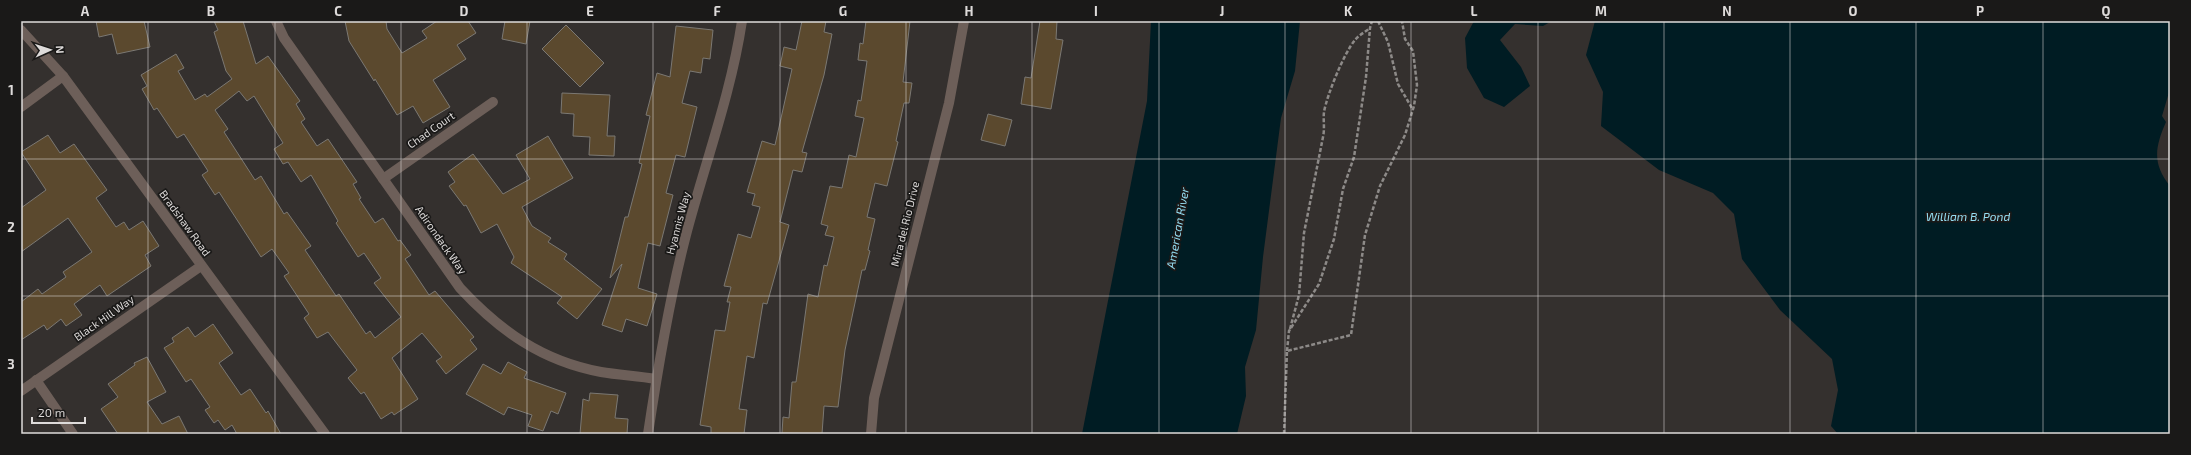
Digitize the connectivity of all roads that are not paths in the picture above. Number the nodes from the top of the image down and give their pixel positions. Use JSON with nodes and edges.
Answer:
{"nodes":[{"id":1,"x":276,"y":21,"type":"edge"},
{"id":2,"x":742,"y":21,"type":"edge"},
{"id":3,"x":964,"y":21,"type":"edge"},
{"id":4,"x":21,"y":30,"type":"edge"},
{"id":5,"x":63,"y":76,"type":"junction"},
{"id":6,"x":493,"y":102,"type":"dead end"},
{"id":7,"x":21,"y":107,"type":"edge"},
{"id":8,"x":383,"y":179,"type":"junction"},
{"id":9,"x":201,"y":266,"type":"junction"},
{"id":10,"x":656,"y":379,"type":"junction"},
{"id":11,"x":36,"y":380,"type":"junction"},
{"id":12,"x":21,"y":391,"type":"edge"},
{"id":13,"x":73,"y":434,"type":"edge"},
{"id":14,"x":325,"y":434,"type":"edge"},
{"id":15,"x":648,"y":434,"type":"edge"},
{"id":16,"x":871,"y":434,"type":"edge"}],
"edges":[{"from":1,"to":8,"type":"street","name":"Adirondack Way"},
{"from":2,"to":10,"type":"street","name":"Hyannis Way"},
{"from":3,"to":16,"type":"street","name":"Mira del Rio Drive"},
{"from":4,"to":5,"type":"street","name":"Bradshaw Road"},
{"from":5,"to":7,"type":"street"},
{"from":5,"to":9,"type":"street","name":"Bradshaw Road"},
{"from":6,"to":8,"type":"street","name":"Chad Court"},
{"from":8,"to":10,"type":"street","name":"Adirondack Way"},
{"from":9,"to":11,"type":"street","name":"Black Hill Way"},
{"from":9,"to":14,"type":"street","name":"Bradshaw Road"},
{"from":10,"to":15,"type":"street","name":"Hyannis Way"},
{"from":11,"to":12,"type":"street","name":"Black Hill Way"},
{"from":11,"to":13,"type":"street"}]}
